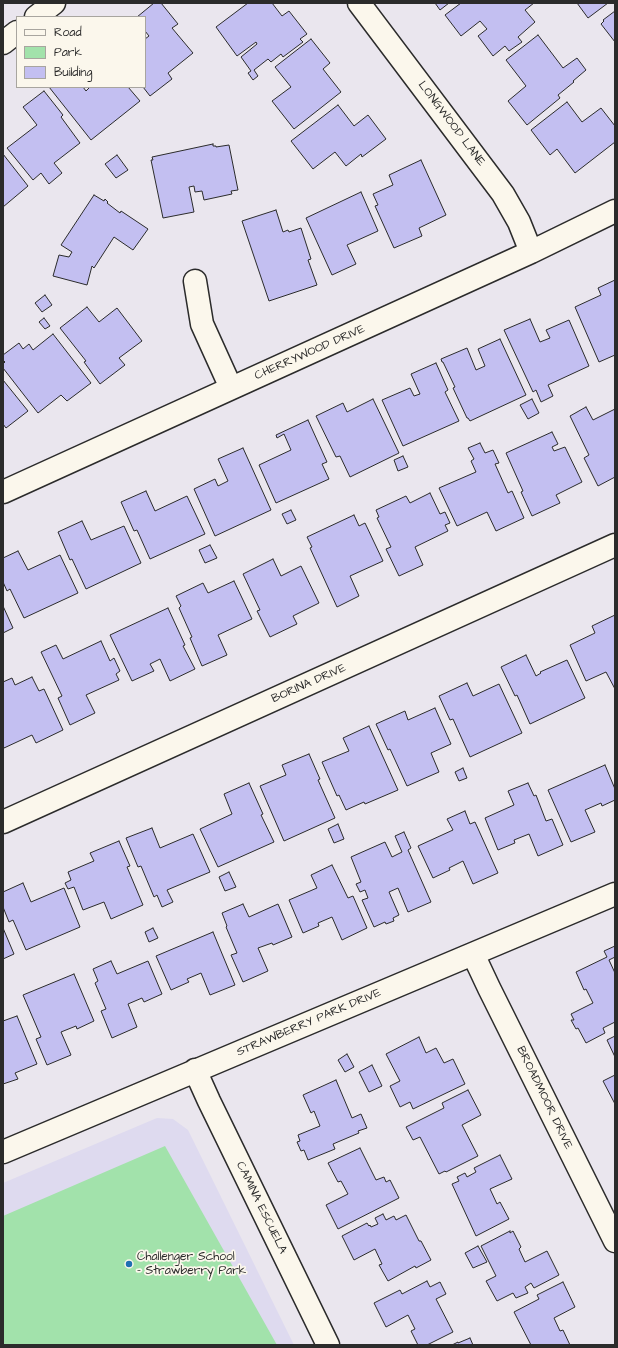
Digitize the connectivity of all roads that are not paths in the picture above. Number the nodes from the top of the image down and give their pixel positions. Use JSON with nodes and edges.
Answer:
{"nodes":[{"id":1,"x":54,"y":3,"type":"edge"},
{"id":2,"x":359,"y":3,"type":"edge"},
{"id":3,"x":37,"y":16,"type":"edge"},
{"id":4,"x":16,"y":33,"type":"edge"},
{"id":5,"x":3,"y":43,"type":"edge"},
{"id":6,"x":615,"y":211,"type":"edge"},
{"id":7,"x":531,"y":252,"type":"junction"},
{"id":8,"x":195,"y":281,"type":"dead end"},
{"id":9,"x":231,"y":388,"type":"junction"},
{"id":10,"x":3,"y":492,"type":"edge"},
{"id":11,"x":615,"y":545,"type":"edge"},
{"id":12,"x":3,"y":822,"type":"edge"},
{"id":13,"x":615,"y":894,"type":"edge"},
{"id":14,"x":473,"y":954,"type":"junction"},
{"id":15,"x":195,"y":1070,"type":"junction"},
{"id":16,"x":3,"y":1152,"type":"edge"},
{"id":17,"x":615,"y":1241,"type":"edge"},
{"id":18,"x":328,"y":1345,"type":"edge"}],
"edges":[{"from":1,"to":3,"type":"street"},
{"from":2,"to":7,"type":"street","name":"LONGWOOD LANE"},
{"from":4,"to":5,"type":"street"},
{"from":6,"to":7,"type":"street","name":"CHERRYWOOD DRIVE"},
{"from":7,"to":9,"type":"street","name":"CHERRYWOOD DRIVE"},
{"from":8,"to":9,"type":"street"},
{"from":9,"to":10,"type":"street","name":"CHERRYWOOD DRIVE"},
{"from":11,"to":12,"type":"street","name":"BORINA DRIVE"},
{"from":13,"to":14,"type":"street","name":"STRAWBERRY PARK DRIVE"},
{"from":14,"to":15,"type":"street","name":"STRAWBERRY PARK DRIVE"},
{"from":14,"to":17,"type":"street","name":"BROADMOOR DRIVE"},
{"from":15,"to":16,"type":"street","name":"STRAWBERRY PARK DRIVE"},
{"from":15,"to":18,"type":"street","name":"CAMINA ESCUELA"}]}
